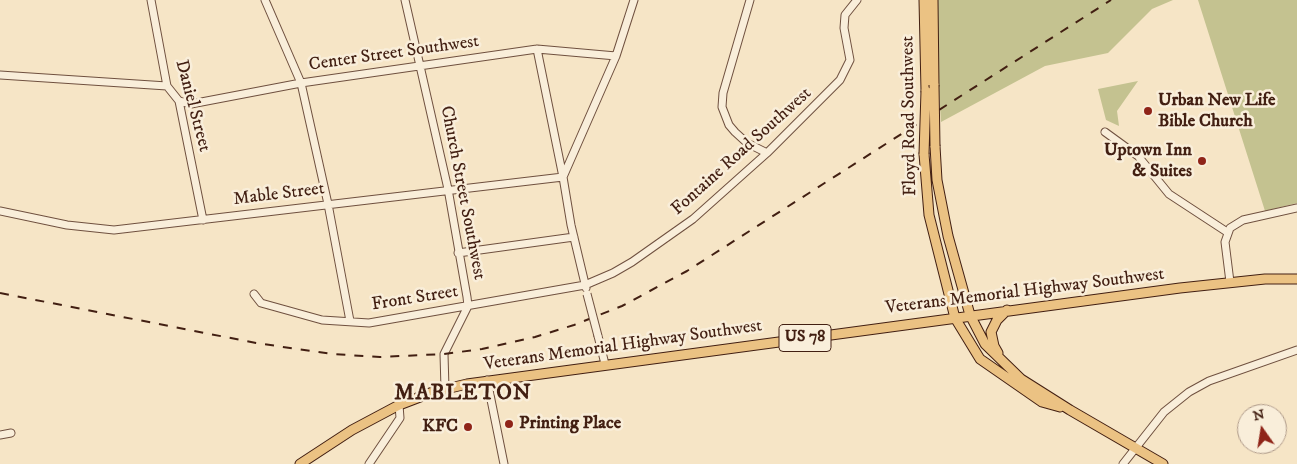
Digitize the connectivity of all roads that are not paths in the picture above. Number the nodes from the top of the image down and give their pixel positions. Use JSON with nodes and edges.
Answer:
{"nodes":[{"id":1,"x":151,"y":0,"type":"edge"},
{"id":2,"x":265,"y":0,"type":"edge"},
{"id":3,"x":405,"y":0,"type":"edge"},
{"id":4,"x":634,"y":0,"type":"edge"},
{"id":5,"x":750,"y":0,"type":"edge"},
{"id":6,"x":857,"y":0,"type":"edge"},
{"id":7,"x":924,"y":0,"type":"edge"},
{"id":8,"x":933,"y":0,"type":"edge"},
{"id":9,"x":537,"y":49,"type":"junction"},
{"id":10,"x":616,"y":56,"type":"junction"},
{"id":11,"x":420,"y":66,"type":"junction"},
{"id":12,"x":0,"y":75,"type":"edge"},
{"id":13,"x":301,"y":83,"type":"junction"},
{"id":14,"x":167,"y":86,"type":"junction"},
{"id":15,"x":930,"y":88,"type":"junction"},
{"id":16,"x":179,"y":101,"type":"junction"},
{"id":17,"x":1105,"y":132,"type":"dead end"},
{"id":18,"x":767,"y":154,"type":"junction"},
{"id":19,"x":564,"y":177,"type":"junction"},
{"id":20,"x":448,"y":189,"type":"junction"},
{"id":21,"x":328,"y":204,"type":"junction"},
{"id":22,"x":1297,"y":208,"type":"edge"},
{"id":23,"x":0,"y":212,"type":"edge"},
{"id":24,"x":203,"y":220,"type":"junction"},
{"id":25,"x":1227,"y":232,"type":"junction"},
{"id":26,"x":574,"y":237,"type":"junction"},
{"id":27,"x":458,"y":252,"type":"junction"},
{"id":28,"x":1297,"y":278,"type":"edge"},
{"id":29,"x":1230,"y":282,"type":"junction"},
{"id":30,"x":586,"y":285,"type":"junction"},
{"id":31,"x":254,"y":294,"type":"dead end"},
{"id":32,"x":468,"y":306,"type":"junction"},
{"id":33,"x":1007,"y":310,"type":"junction"},
{"id":34,"x":970,"y":315,"type":"junction"},
{"id":35,"x":955,"y":318,"type":"junction"},
{"id":36,"x":350,"y":321,"type":"junction"},
{"id":37,"x":1297,"y":350,"type":"edge"},
{"id":38,"x":605,"y":364,"type":"junction"},
{"id":39,"x":1006,"y":366,"type":"junction"},
{"id":40,"x":487,"y":380,"type":"junction"},
{"id":41,"x":445,"y":389,"type":"junction"},
{"id":42,"x":399,"y":404,"type":"junction"},
{"id":43,"x":1070,"y":410,"type":"junction"},
{"id":44,"x":11,"y":433,"type":"dead end"},
{"id":45,"x":0,"y":435,"type":"edge"},
{"id":46,"x":1137,"y":449,"type":"junction"},
{"id":47,"x":300,"y":464,"type":"edge"},
{"id":48,"x":369,"y":464,"type":"edge"},
{"id":49,"x":504,"y":464,"type":"edge"},
{"id":50,"x":1123,"y":464,"type":"edge"},
{"id":51,"x":1163,"y":464,"type":"edge"}],
"edges":[{"from":1,"to":14,"type":"street","name":"Daniel Street"},
{"from":2,"to":13,"type":"street"},
{"from":3,"to":11,"type":"street","name":"Church Street Southwest"},
{"from":4,"to":10,"type":"street"},
{"from":5,"to":18,"type":"street"},
{"from":6,"to":18,"type":"street","name":"Fontaine Road Southwest"},
{"from":7,"to":15,"type":"main road","name":"Floyd Road Southwest"},
{"from":8,"to":15,"type":"main road","name":"Floyd Road Southwest"},
{"from":9,"to":10,"type":"street","name":"Center Street Southwest"},
{"from":9,"to":11,"type":"street","name":"Center Street Southwest"},
{"from":9,"to":19,"type":"street"},
{"from":10,"to":19,"type":"street"},
{"from":11,"to":13,"type":"street","name":"Center Street Southwest"},
{"from":11,"to":20,"type":"street","name":"Church Street Southwest"},
{"from":12,"to":14,"type":"street"},
{"from":13,"to":16,"type":"street","name":"Center Street Southwest"},
{"from":13,"to":21,"type":"street"},
{"from":14,"to":16,"type":"street","name":"Daniel Street"},
{"from":15,"to":34,"type":"main road","name":"Floyd Road Southwest","bridge":true},
{"from":15,"to":35,"type":"main road","name":"Floyd Road Southwest","bridge":true},
{"from":16,"to":24,"type":"street","name":"Daniel Street"},
{"from":17,"to":25,"type":"street"},
{"from":18,"to":30,"type":"street","name":"Fontaine Road Southwest"},
{"from":19,"to":20,"type":"street","name":"Mable Street"},
{"from":19,"to":26,"type":"street"},
{"from":20,"to":21,"type":"street","name":"Mable Street"},
{"from":20,"to":27,"type":"street","name":"Church Street Southwest"},
{"from":21,"to":24,"type":"street","name":"Mable Street"},
{"from":21,"to":36,"type":"street"},
{"from":22,"to":25,"type":"street"},
{"from":23,"to":24,"type":"street","name":"Mable Street"},
{"from":25,"to":29,"type":"street"},
{"from":26,"to":27,"type":"street"},
{"from":26,"to":30,"type":"street"},
{"from":27,"to":32,"type":"street","name":"Church Street Southwest"},
{"from":28,"to":29,"type":"main road","name":"Veterans Memorial Highway Southwest","number":"US 78"},
{"from":29,"to":33,"type":"main road","name":"Veterans Memorial Highway Southwest","number":"US 78"},
{"from":30,"to":32,"type":"street","name":"Front Street"},
{"from":30,"to":38,"type":"street","bridge":true},
{"from":31,"to":36,"type":"street","name":"Front Street"},
{"from":32,"to":36,"type":"street","name":"Front Street"},
{"from":32,"to":41,"type":"street","name":"Church Street Southwest"},
{"from":33,"to":34,"type":"main road","name":"Veterans Memorial Highway Southwest","number":"US 78"},
{"from":33,"to":39,"type":"main road"},
{"from":34,"to":35,"type":"main road","name":"Veterans Memorial Highway Southwest","number":"US 78"},
{"from":34,"to":39,"type":"main road","name":"Floyd Road Southwest"},
{"from":35,"to":38,"type":"main road","name":"Veterans Memorial Highway Southwest","number":"US 78"},
{"from":35,"to":43,"type":"main road","name":"Floyd Road Southwest"},
{"from":37,"to":46,"type":"street"},
{"from":38,"to":40,"type":"main road","name":"Veterans Memorial Highway Southwest","number":"US 78"},
{"from":39,"to":43,"type":"main road"},
{"from":40,"to":41,"type":"main road","name":"Veterans Memorial Highway Southwest","number":"US 78"},
{"from":40,"to":49,"type":"street"},
{"from":41,"to":42,"type":"main road","name":"Veterans Memorial Highway Southwest","number":"US 78"},
{"from":42,"to":47,"type":"main road","name":"Veterans Memorial Highway Southwest","number":"US 78"},
{"from":42,"to":48,"type":"street"},
{"from":43,"to":46,"type":"main road"},
{"from":44,"to":45,"type":"street"},
{"from":46,"to":50,"type":"street"},
{"from":46,"to":51,"type":"main road"}]}
